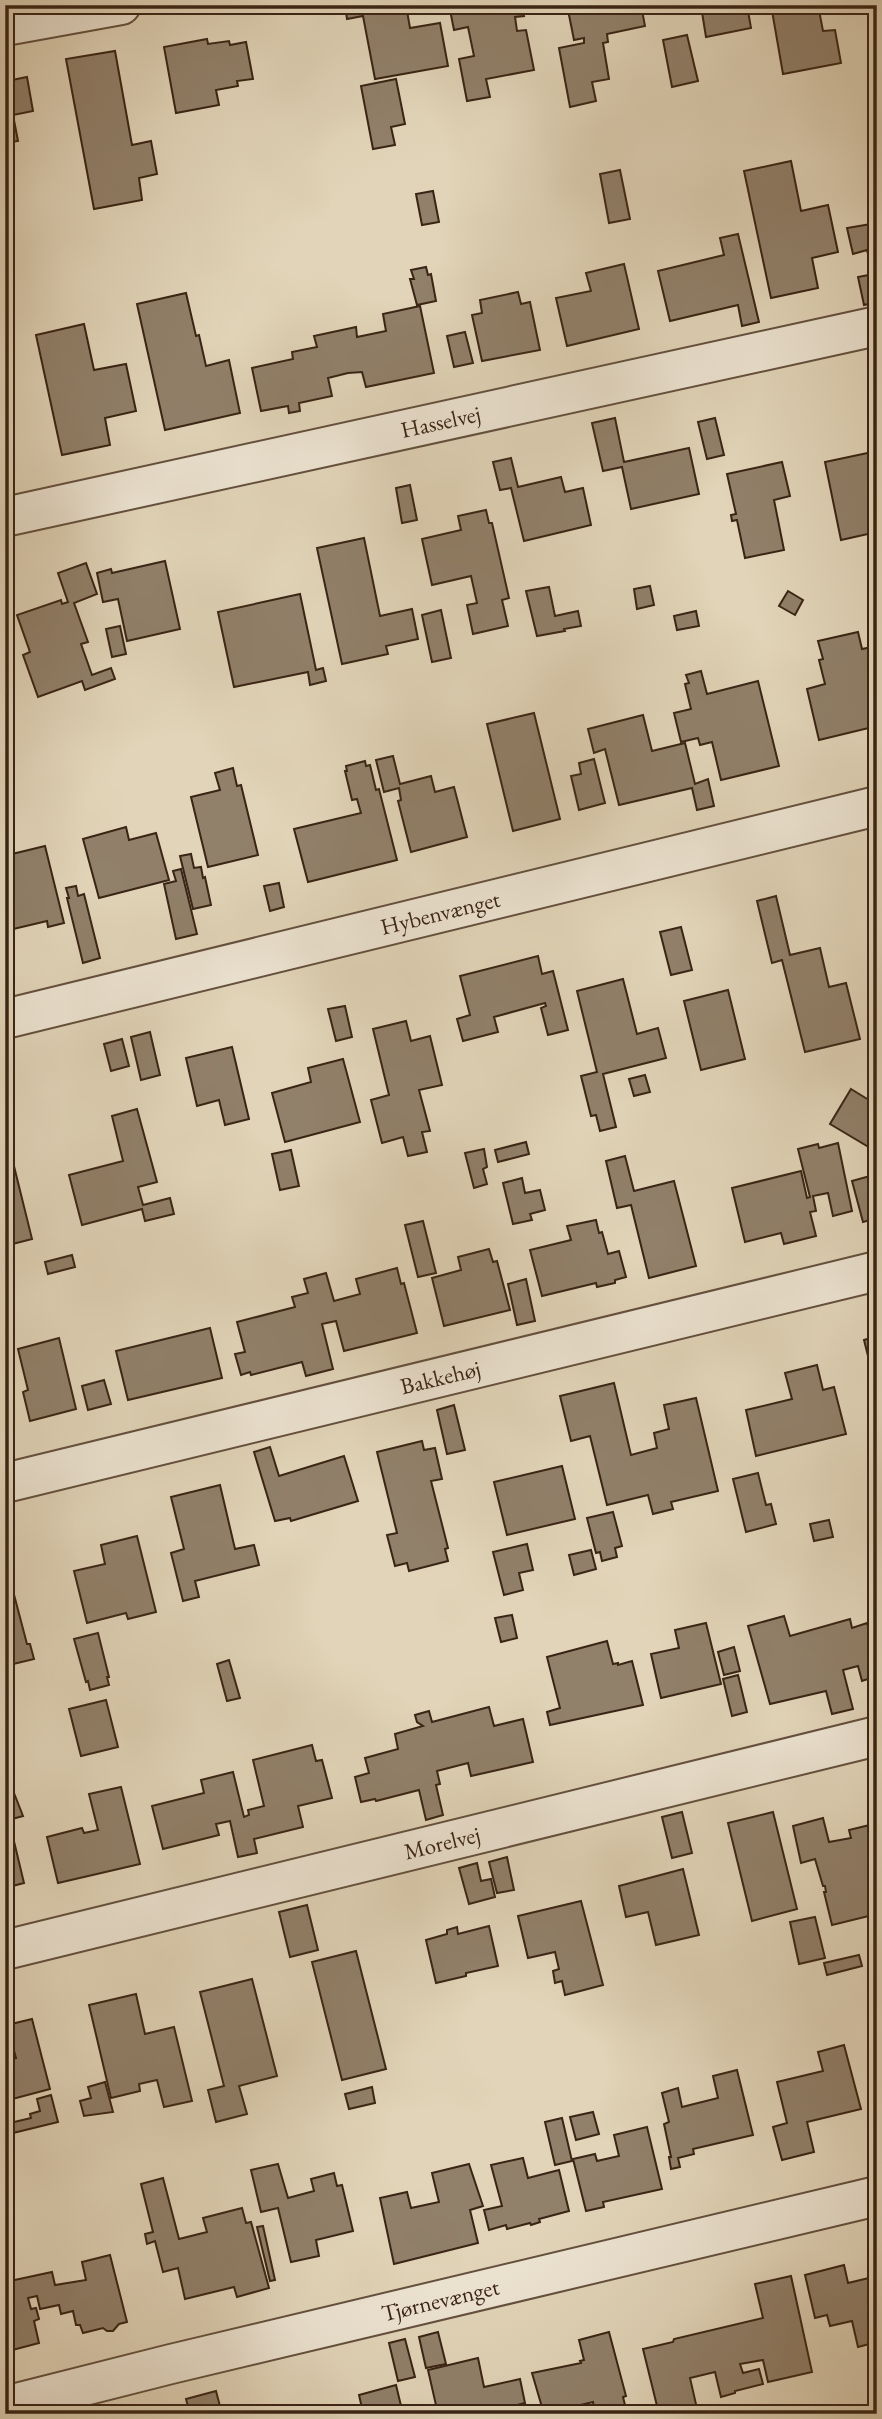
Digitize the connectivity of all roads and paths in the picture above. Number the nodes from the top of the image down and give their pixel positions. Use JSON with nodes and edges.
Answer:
{"nodes":[{"id":1,"x":121,"y":5,"type":"edge"},
{"id":2,"x":5,"y":26,"type":"edge"},
{"id":3,"x":877,"y":326,"type":"edge"},
{"id":4,"x":5,"y":517,"type":"edge"},
{"id":5,"x":877,"y":806,"type":"edge"},
{"id":6,"x":5,"y":1019,"type":"edge"},
{"id":7,"x":877,"y":1271,"type":"edge"},
{"id":8,"x":5,"y":1483,"type":"edge"},
{"id":9,"x":877,"y":1736,"type":"edge"},
{"id":10,"x":5,"y":1950,"type":"edge"},
{"id":11,"x":877,"y":2196,"type":"edge"},
{"id":12,"x":5,"y":2406,"type":"edge"}],
"edges":[{"from":1,"to":2,"type":"street"},
{"from":3,"to":4,"type":"street","name":"Hasselvej"},
{"from":5,"to":6,"type":"street","name":"Hybenvænget"},
{"from":7,"to":8,"type":"street","name":"Bakkehøj"},
{"from":9,"to":10,"type":"street","name":"Morelvej"},
{"from":11,"to":12,"type":"street","name":"Tjørnevænget"}]}
